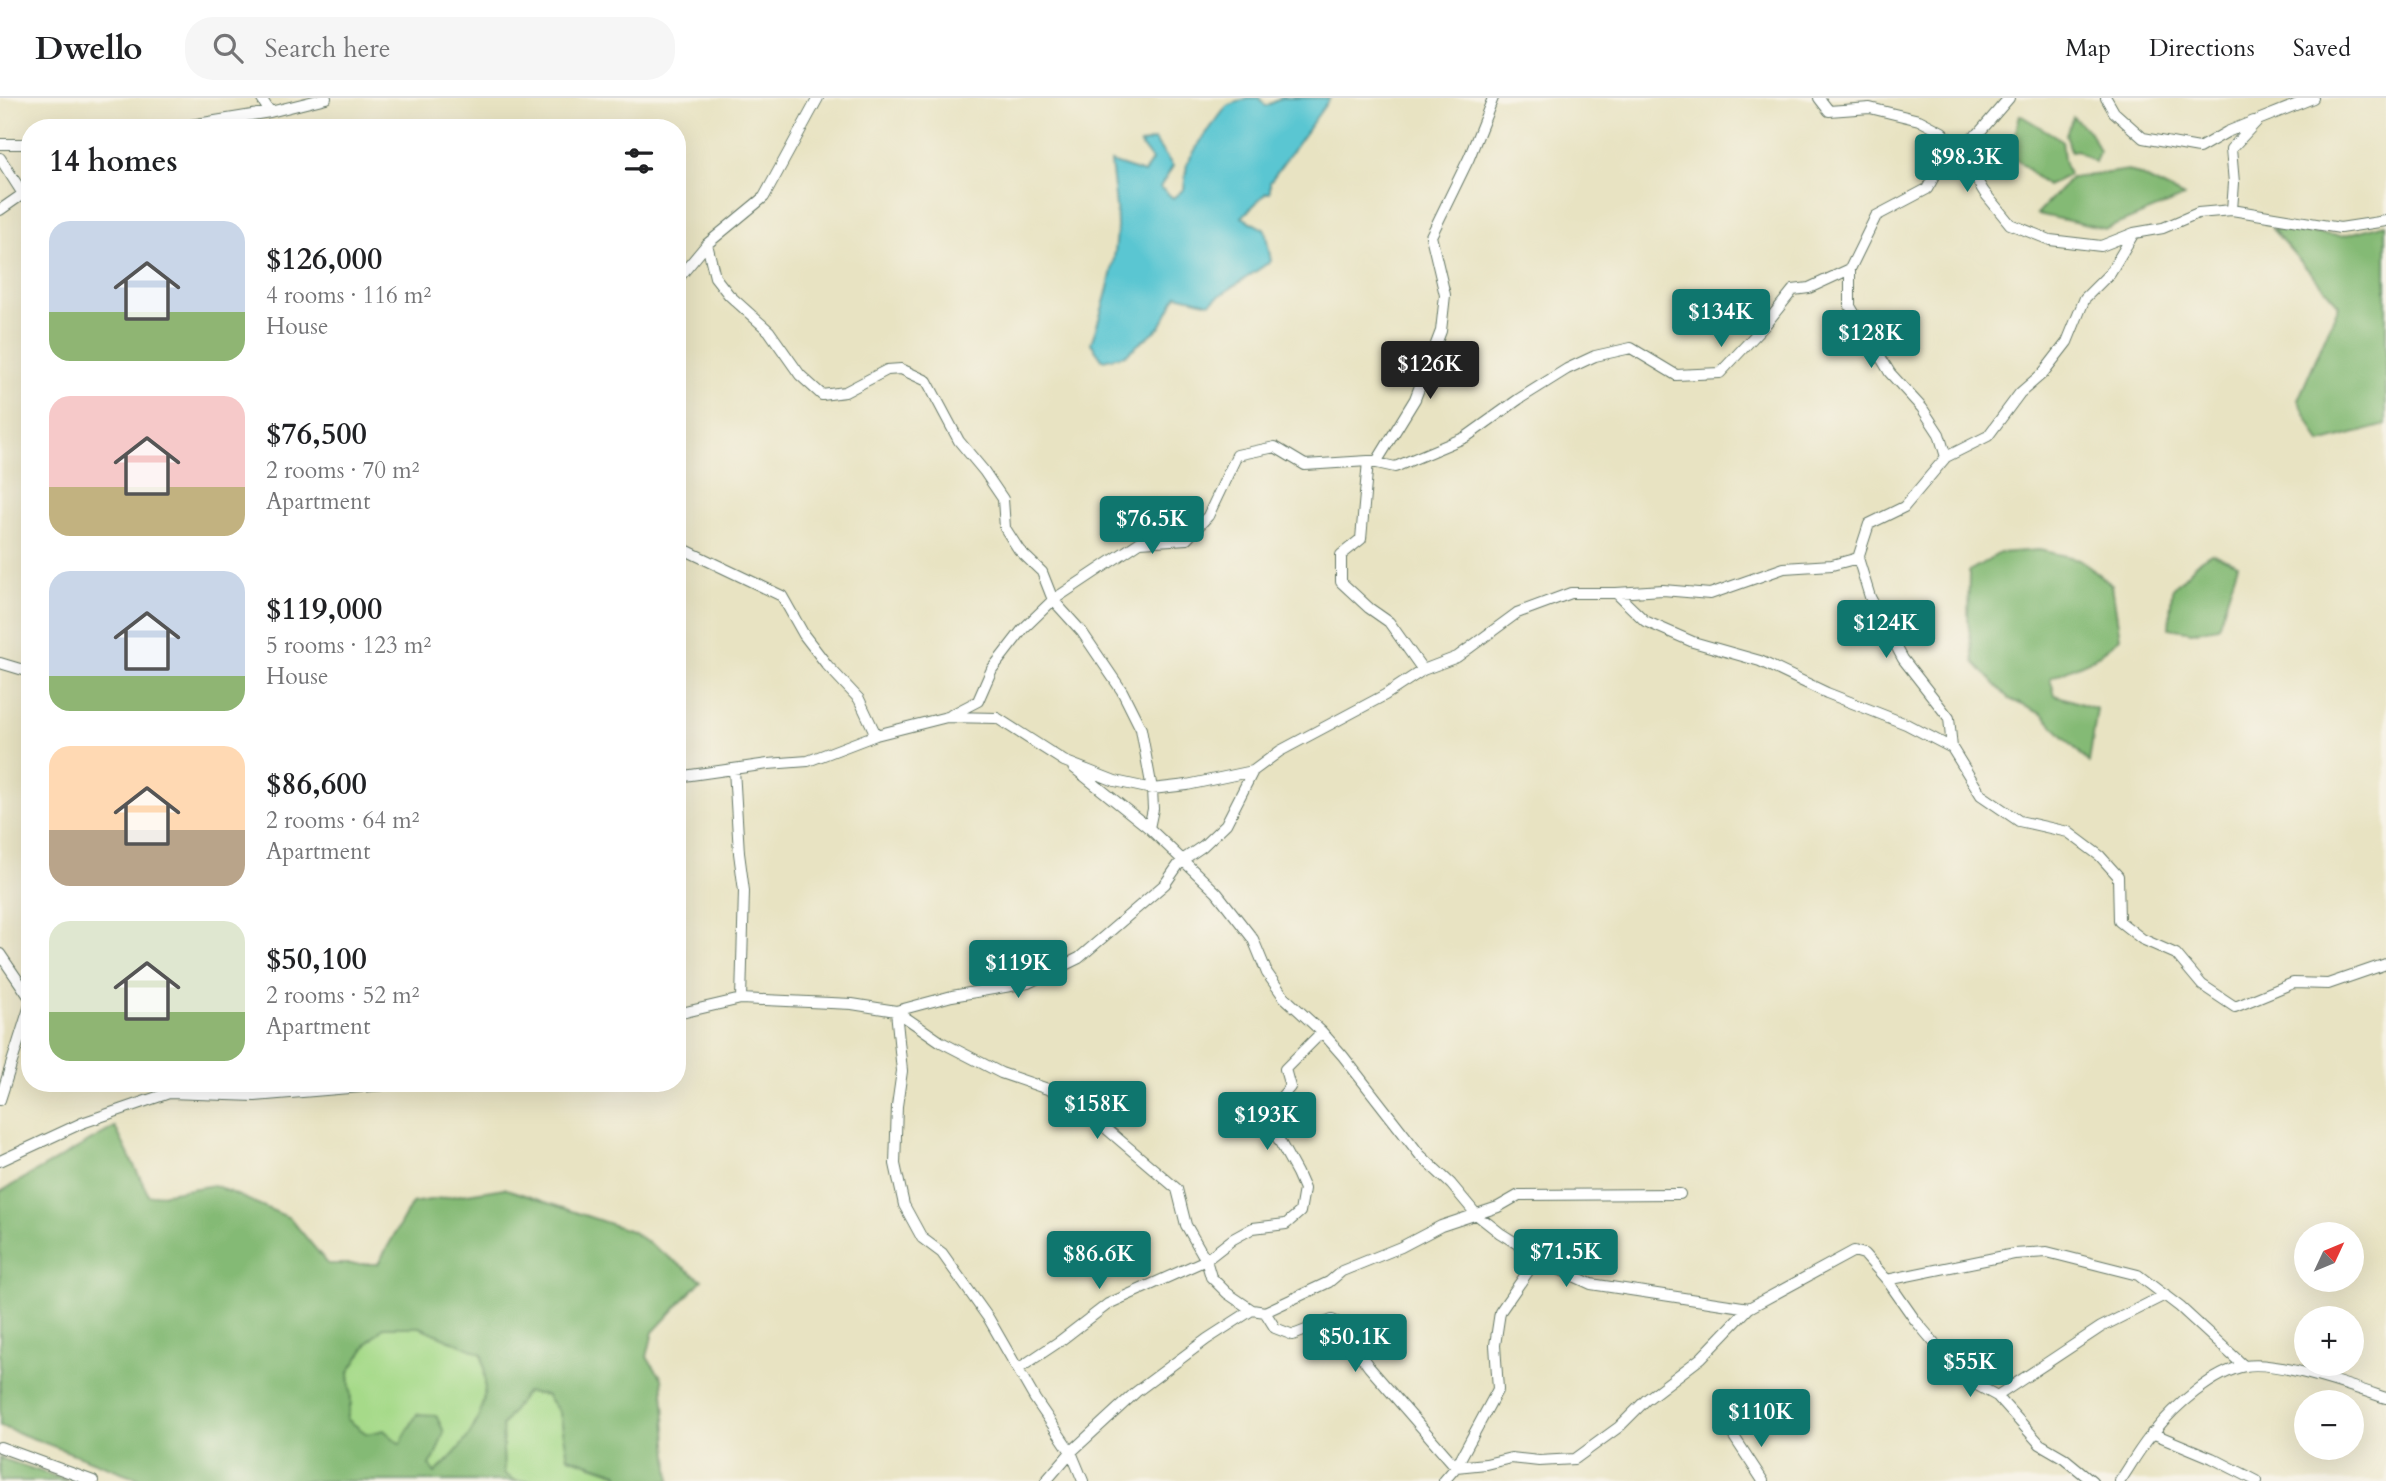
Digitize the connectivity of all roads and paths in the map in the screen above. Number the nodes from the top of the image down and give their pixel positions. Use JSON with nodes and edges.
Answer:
{"nodes":[{"id":1,"x":261,"y":98,"type":"edge"},
{"id":2,"x":326,"y":98,"type":"edge"},
{"id":3,"x":818,"y":98,"type":"edge"},
{"id":4,"x":1493,"y":98,"type":"edge"},
{"id":5,"x":1819,"y":98,"type":"edge"},
{"id":6,"x":2009,"y":98,"type":"edge"},
{"id":7,"x":2106,"y":98,"type":"edge"},
{"id":8,"x":2313,"y":98,"type":"edge"},
{"id":9,"x":270,"y":112,"type":"junction"},
{"id":10,"x":228,"y":119,"type":"edge"},
{"id":11,"x":2258,"y":120,"type":"junction"},
{"id":12,"x":0,"y":144,"type":"edge"},
{"id":13,"x":21,"y":144,"type":"edge"},
{"id":14,"x":1956,"y":146,"type":"junction"},
{"id":15,"x":0,"y":158,"type":"edge"},
{"id":16,"x":21,"y":189,"type":"edge"},
{"id":17,"x":21,"y":199,"type":"edge"},
{"id":18,"x":0,"y":210,"type":"edge"},
{"id":19,"x":2232,"y":210,"type":"junction"},
{"id":20,"x":2386,"y":221,"type":"edge"},
{"id":21,"x":2134,"y":233,"type":"junction"},
{"id":22,"x":707,"y":244,"type":"junction"},
{"id":23,"x":686,"y":269,"type":"edge"},
{"id":24,"x":1850,"y":269,"type":"junction"},
{"id":25,"x":1946,"y":457,"type":"junction"},
{"id":26,"x":1368,"y":461,"type":"junction"},
{"id":27,"x":686,"y":550,"type":"edge"},
{"id":28,"x":1858,"y":558,"type":"junction"},
{"id":29,"x":1616,"y":593,"type":"junction"},
{"id":30,"x":1053,"y":600,"type":"junction"},
{"id":31,"x":0,"y":663,"type":"edge"},
{"id":32,"x":21,"y":669,"type":"edge"},
{"id":33,"x":1423,"y":670,"type":"junction"},
{"id":34,"x":947,"y":717,"type":"junction"},
{"id":35,"x":876,"y":735,"type":"junction"},
{"id":36,"x":1952,"y":748,"type":"junction"},
{"id":37,"x":1064,"y":761,"type":"junction"},
{"id":38,"x":733,"y":769,"type":"junction"},
{"id":39,"x":1253,"y":771,"type":"junction"},
{"id":40,"x":686,"y":776,"type":"edge"},
{"id":41,"x":1152,"y":789,"type":"junction"},
{"id":42,"x":1149,"y":828,"type":"junction"},
{"id":43,"x":1181,"y":860,"type":"junction"},
{"id":44,"x":0,"y":954,"type":"edge"},
{"id":45,"x":2386,"y":964,"type":"edge"},
{"id":46,"x":21,"y":985,"type":"edge"},
{"id":47,"x":741,"y":999,"type":"junction"},
{"id":48,"x":896,"y":1011,"type":"junction"},
{"id":49,"x":686,"y":1012,"type":"edge"},
{"id":50,"x":1322,"y":1032,"type":"junction"},
{"id":51,"x":21,"y":1034,"type":"edge"},
{"id":52,"x":302,"y":1092,"type":"edge"},
{"id":53,"x":0,"y":1100,"type":"edge"},
{"id":54,"x":0,"y":1161,"type":"edge"},
{"id":55,"x":1680,"y":1194,"type":"dead end"},
{"id":56,"x":1476,"y":1214,"type":"junction"},
{"id":57,"x":1538,"y":1257,"type":"junction"},
{"id":58,"x":1206,"y":1260,"type":"junction"},
{"id":59,"x":1887,"y":1280,"type":"junction"},
{"id":60,"x":2165,"y":1295,"type":"junction"},
{"id":61,"x":1749,"y":1308,"type":"junction"},
{"id":62,"x":1252,"y":1310,"type":"junction"},
{"id":63,"x":1265,"y":1312,"type":"junction"},
{"id":64,"x":2244,"y":1366,"type":"junction"},
{"id":65,"x":1018,"y":1369,"type":"junction"},
{"id":66,"x":1997,"y":1396,"type":"junction"},
{"id":67,"x":2386,"y":1398,"type":"edge"},
{"id":68,"x":2152,"y":1433,"type":"junction"},
{"id":69,"x":1733,"y":1435,"type":"dead end"},
{"id":70,"x":0,"y":1447,"type":"edge"},
{"id":71,"x":1071,"y":1452,"type":"junction"},
{"id":72,"x":1456,"y":1467,"type":"junction"},
{"id":73,"x":93,"y":1481,"type":"edge"},
{"id":74,"x":1046,"y":1481,"type":"edge"},
{"id":75,"x":1083,"y":1481,"type":"edge"},
{"id":76,"x":1444,"y":1481,"type":"edge"},
{"id":77,"x":1763,"y":1481,"type":"edge"},
{"id":78,"x":2092,"y":1481,"type":"edge"},
{"id":79,"x":2120,"y":1481,"type":"edge"},
{"id":80,"x":2257,"y":1481,"type":"edge"}],
"edges":[{"from":1,"to":9,"type":"street"},
{"from":2,"to":9,"type":"street"},
{"from":3,"to":22,"type":"street"},
{"from":4,"to":26,"type":"street"},
{"from":5,"to":14,"type":"street"},
{"from":6,"to":14,"type":"street"},
{"from":7,"to":11,"type":"street"},
{"from":8,"to":11,"type":"street"},
{"from":9,"to":10,"type":"street"},
{"from":11,"to":19,"type":"street"},
{"from":12,"to":13,"type":"street"},
{"from":14,"to":21,"type":"street"},
{"from":14,"to":24,"type":"street"},
{"from":15,"to":16,"type":"street"},
{"from":17,"to":18,"type":"street"},
{"from":19,"to":20,"type":"street"},
{"from":19,"to":21,"type":"street"},
{"from":21,"to":25,"type":"street"},
{"from":22,"to":23,"type":"street"},
{"from":22,"to":30,"type":"street"},
{"from":24,"to":25,"type":"street"},
{"from":24,"to":26,"type":"street"},
{"from":25,"to":28,"type":"street"},
{"from":26,"to":30,"type":"street"},
{"from":26,"to":33,"type":"street"},
{"from":27,"to":35,"type":"street"},
{"from":28,"to":29,"type":"street"},
{"from":28,"to":36,"type":"street"},
{"from":29,"to":33,"type":"street"},
{"from":29,"to":36,"type":"street"},
{"from":30,"to":34,"type":"street"},
{"from":30,"to":41,"type":"street"},
{"from":31,"to":32,"type":"street"},
{"from":33,"to":39,"type":"street"},
{"from":34,"to":35,"type":"street"},
{"from":34,"to":37,"type":"street"},
{"from":35,"to":38,"type":"street"},
{"from":36,"to":45,"type":"street"},
{"from":37,"to":41,"type":"street"},
{"from":37,"to":42,"type":"street"},
{"from":38,"to":40,"type":"street"},
{"from":38,"to":47,"type":"street"},
{"from":39,"to":41,"type":"street"},
{"from":39,"to":43,"type":"street"},
{"from":41,"to":42,"type":"street"},
{"from":42,"to":43,"type":"street"},
{"from":43,"to":48,"type":"street"},
{"from":43,"to":50,"type":"street"},
{"from":44,"to":46,"type":"street"},
{"from":47,"to":48,"type":"street"},
{"from":47,"to":49,"type":"street"},
{"from":48,"to":58,"type":"street"},
{"from":48,"to":65,"type":"street"},
{"from":50,"to":56,"type":"street"},
{"from":50,"to":58,"type":"street"},
{"from":51,"to":53,"type":"street"},
{"from":52,"to":54,"type":"street"},
{"from":55,"to":56,"type":"street"},
{"from":56,"to":57,"type":"street"},
{"from":56,"to":63,"type":"street"},
{"from":57,"to":61,"type":"street"},
{"from":57,"to":72,"type":"street"},
{"from":58,"to":62,"type":"street"},
{"from":58,"to":65,"type":"street"},
{"from":59,"to":60,"type":"street"},
{"from":59,"to":61,"type":"street"},
{"from":59,"to":66,"type":"street"},
{"from":60,"to":64,"type":"street"},
{"from":60,"to":66,"type":"street"},
{"from":61,"to":72,"type":"street"},
{"from":62,"to":63,"type":"street"},
{"from":62,"to":71,"type":"street"},
{"from":63,"to":72,"type":"street"},
{"from":64,"to":67,"type":"street"},
{"from":64,"to":68,"type":"street"},
{"from":65,"to":71,"type":"street"},
{"from":66,"to":78,"type":"street"},
{"from":68,"to":79,"type":"street"},
{"from":68,"to":80,"type":"street"},
{"from":69,"to":77,"type":"street"},
{"from":70,"to":73,"type":"street"},
{"from":71,"to":74,"type":"street"},
{"from":71,"to":75,"type":"street"},
{"from":72,"to":76,"type":"street"}]}
